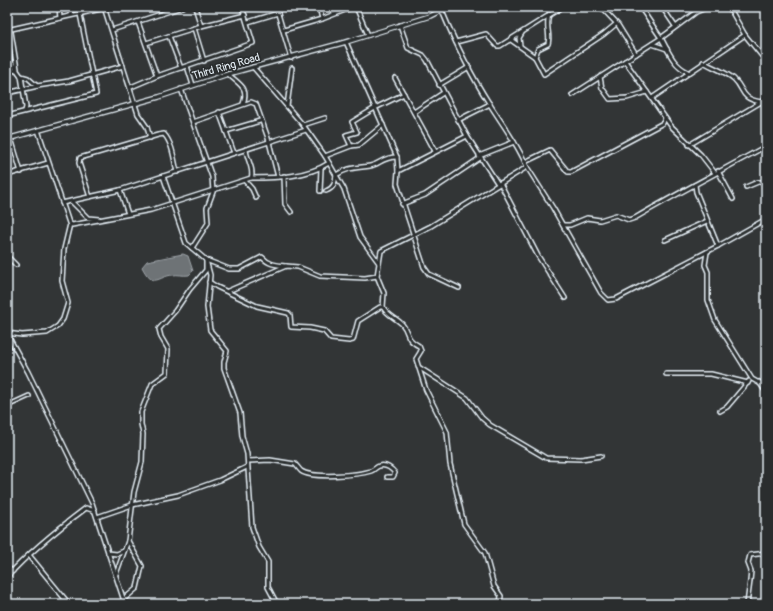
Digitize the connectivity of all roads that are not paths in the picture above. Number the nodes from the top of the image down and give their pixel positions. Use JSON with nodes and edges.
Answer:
{"nodes":[{"id":1,"x":59,"y":7,"type":"edge"},
{"id":2,"x":73,"y":7,"type":"edge"},
{"id":3,"x":182,"y":7,"type":"edge"},
{"id":4,"x":195,"y":7,"type":"edge"},
{"id":5,"x":242,"y":7,"type":"edge"},
{"id":6,"x":276,"y":7,"type":"edge"},
{"id":7,"x":318,"y":7,"type":"edge"},
{"id":8,"x":353,"y":7,"type":"edge"},
{"id":9,"x":356,"y":7,"type":"edge"},
{"id":10,"x":448,"y":7,"type":"edge"},
{"id":11,"x":562,"y":7,"type":"edge"},
{"id":12,"x":601,"y":7,"type":"edge"},
{"id":13,"x":640,"y":7,"type":"edge"},
{"id":14,"x":662,"y":7,"type":"edge"},
{"id":15,"x":708,"y":7,"type":"edge"},
{"id":16,"x":729,"y":7,"type":"edge"},
{"id":17,"x":105,"y":8,"type":"edge"},
{"id":18,"x":442,"y":11,"type":"junction"},
{"id":19,"x":278,"y":13,"type":"junction"},
{"id":20,"x":80,"y":14,"type":"junction"},
{"id":21,"x":549,"y":14,"type":"junction"},
{"id":22,"x":71,"y":15,"type":"junction"},
{"id":23,"x":245,"y":15,"type":"junction"},
{"id":24,"x":60,"y":18,"type":"junction"},
{"id":25,"x":322,"y":19,"type":"junction"},
{"id":26,"x":138,"y":22,"type":"junction"},
{"id":27,"x":248,"y":22,"type":"junction"},
{"id":28,"x":616,"y":24,"type":"junction"},
{"id":29,"x":400,"y":25,"type":"junction"},
{"id":30,"x":202,"y":26,"type":"junction"},
{"id":31,"x":675,"y":26,"type":"junction"},
{"id":32,"x":194,"y":28,"type":"junction"},
{"id":33,"x":8,"y":30,"type":"edge"},
{"id":34,"x":112,"y":30,"type":"junction"},
{"id":35,"x":284,"y":30,"type":"junction"},
{"id":36,"x":522,"y":33,"type":"junction"},
{"id":37,"x":368,"y":35,"type":"junction"},
{"id":38,"x":745,"y":35,"type":"junction"},
{"id":39,"x":169,"y":36,"type":"junction"},
{"id":40,"x":661,"y":38,"type":"junction"},
{"id":41,"x":511,"y":40,"type":"junction"},
{"id":42,"x":346,"y":42,"type":"junction"},
{"id":43,"x":456,"y":42,"type":"junction"},
{"id":44,"x":146,"y":43,"type":"junction"},
{"id":45,"x":652,"y":44,"type":"junction"},
{"id":46,"x":520,"y":46,"type":"junction"},
{"id":47,"x":7,"y":47,"type":"edge"},
{"id":48,"x":666,"y":49,"type":"junction"},
{"id":49,"x":636,"y":54,"type":"junction"},
{"id":50,"x":535,"y":56,"type":"junction"},
{"id":51,"x":291,"y":58,"type":"junction"},
{"id":52,"x":204,"y":61,"type":"junction"},
{"id":53,"x":625,"y":61,"type":"junction"},
{"id":54,"x":766,"y":61,"type":"edge"},
{"id":55,"x":703,"y":62,"type":"junction"},
{"id":56,"x":123,"y":66,"type":"junction"},
{"id":57,"x":187,"y":66,"type":"junction"},
{"id":58,"x":253,"y":67,"type":"junction"},
{"id":59,"x":469,"y":67,"type":"junction"},
{"id":60,"x":181,"y":68,"type":"junction"},
{"id":61,"x":292,"y":68,"type":"dead end"},
{"id":62,"x":17,"y":69,"type":"junction"},
{"id":63,"x":688,"y":72,"type":"junction"},
{"id":64,"x":7,"y":74,"type":"edge"},
{"id":65,"x":92,"y":74,"type":"junction"},
{"id":66,"x":228,"y":74,"type":"junction"},
{"id":67,"x":21,"y":76,"type":"junction"},
{"id":68,"x":157,"y":76,"type":"junction"},
{"id":69,"x":395,"y":78,"type":"dead end"},
{"id":70,"x":600,"y":78,"type":"junction"},
{"id":71,"x":192,"y":85,"type":"junction"},
{"id":72,"x":439,"y":85,"type":"junction"},
{"id":73,"x":39,"y":86,"type":"junction"},
{"id":74,"x":130,"y":87,"type":"junction"},
{"id":75,"x":23,"y":89,"type":"junction"},
{"id":76,"x":181,"y":89,"type":"junction"},
{"id":77,"x":647,"y":92,"type":"junction"},
{"id":78,"x":7,"y":93,"type":"edge"},
{"id":79,"x":443,"y":93,"type":"junction"},
{"id":80,"x":404,"y":94,"type":"junction"},
{"id":81,"x":572,"y":94,"type":"dead end"},
{"id":82,"x":652,"y":98,"type":"junction"},
{"id":83,"x":766,"y":98,"type":"edge"},
{"id":84,"x":761,"y":102,"type":"junction"},
{"id":85,"x":135,"y":104,"type":"junction"},
{"id":86,"x":243,"y":104,"type":"junction"},
{"id":87,"x":490,"y":104,"type":"junction"},
{"id":88,"x":287,"y":106,"type":"junction"},
{"id":89,"x":375,"y":108,"type":"junction"},
{"id":90,"x":26,"y":109,"type":"junction"},
{"id":91,"x":219,"y":112,"type":"junction"},
{"id":92,"x":414,"y":112,"type":"junction"},
{"id":93,"x":7,"y":116,"type":"edge"},
{"id":94,"x":325,"y":118,"type":"dead end"},
{"id":95,"x":665,"y":118,"type":"junction"},
{"id":96,"x":458,"y":120,"type":"junction"},
{"id":97,"x":260,"y":121,"type":"junction"},
{"id":98,"x":193,"y":122,"type":"junction"},
{"id":99,"x":303,"y":124,"type":"junction"},
{"id":100,"x":383,"y":125,"type":"junction"},
{"id":101,"x":38,"y":130,"type":"junction"},
{"id":102,"x":306,"y":130,"type":"junction"},
{"id":103,"x":226,"y":131,"type":"junction"},
{"id":104,"x":467,"y":136,"type":"junction"},
{"id":105,"x":9,"y":138,"type":"edge"},
{"id":106,"x":150,"y":138,"type":"junction"},
{"id":107,"x":268,"y":142,"type":"junction"},
{"id":108,"x":514,"y":142,"type":"junction"},
{"id":109,"x":689,"y":145,"type":"junction"},
{"id":110,"x":351,"y":146,"type":"junction"},
{"id":111,"x":766,"y":146,"type":"edge"},
{"id":112,"x":246,"y":149,"type":"junction"},
{"id":113,"x":435,"y":151,"type":"junction"},
{"id":114,"x":234,"y":153,"type":"junction"},
{"id":115,"x":325,"y":156,"type":"junction"},
{"id":116,"x":397,"y":157,"type":"junction"},
{"id":117,"x":480,"y":157,"type":"junction"},
{"id":118,"x":208,"y":161,"type":"junction"},
{"id":119,"x":525,"y":162,"type":"junction"},
{"id":120,"x":48,"y":163,"type":"junction"},
{"id":121,"x":329,"y":163,"type":"junction"},
{"id":122,"x":527,"y":167,"type":"junction"},
{"id":123,"x":321,"y":169,"type":"junction"},
{"id":124,"x":398,"y":171,"type":"junction"},
{"id":125,"x":21,"y":172,"type":"junction"},
{"id":126,"x":177,"y":172,"type":"junction"},
{"id":127,"x":716,"y":172,"type":"junction"},
{"id":128,"x":336,"y":174,"type":"junction"},
{"id":129,"x":7,"y":175,"type":"edge"},
{"id":130,"x":163,"y":176,"type":"junction"},
{"id":131,"x":284,"y":176,"type":"junction"},
{"id":132,"x":278,"y":177,"type":"junction"},
{"id":133,"x":251,"y":178,"type":"junction"},
{"id":134,"x":245,"y":181,"type":"junction"},
{"id":135,"x":766,"y":182,"type":"edge"},
{"id":136,"x":498,"y":184,"type":"junction"},
{"id":137,"x":695,"y":185,"type":"junction"},
{"id":138,"x":746,"y":187,"type":"dead end"},
{"id":139,"x":120,"y":190,"type":"junction"},
{"id":140,"x":320,"y":191,"type":"dead end"},
{"id":141,"x":326,"y":191,"type":"dead end"},
{"id":142,"x":213,"y":192,"type":"junction"},
{"id":143,"x":90,"y":197,"type":"junction"},
{"id":144,"x":256,"y":198,"type":"dead end"},
{"id":145,"x":733,"y":199,"type":"dead end"},
{"id":146,"x":71,"y":201,"type":"junction"},
{"id":147,"x":62,"y":203,"type":"junction"},
{"id":148,"x":172,"y":204,"type":"junction"},
{"id":149,"x":402,"y":204,"type":"junction"},
{"id":150,"x":291,"y":212,"type":"dead end"},
{"id":151,"x":128,"y":214,"type":"junction"},
{"id":152,"x":766,"y":219,"type":"edge"},
{"id":153,"x":105,"y":220,"type":"junction"},
{"id":154,"x":707,"y":221,"type":"junction"},
{"id":155,"x":70,"y":224,"type":"junction"},
{"id":156,"x":563,"y":225,"type":"junction"},
{"id":157,"x":413,"y":234,"type":"junction"},
{"id":158,"x":665,"y":240,"type":"dead end"},
{"id":159,"x":718,"y":246,"type":"junction"},
{"id":160,"x":192,"y":248,"type":"junction"},
{"id":161,"x":706,"y":252,"type":"junction"},
{"id":162,"x":7,"y":256,"type":"edge"},
{"id":163,"x":206,"y":260,"type":"junction"},
{"id":164,"x":379,"y":264,"type":"junction"},
{"id":165,"x":16,"y":265,"type":"dead end"},
{"id":166,"x":286,"y":266,"type":"junction"},
{"id":167,"x":377,"y":276,"type":"junction"},
{"id":168,"x":209,"y":282,"type":"junction"},
{"id":169,"x":459,"y":288,"type":"dead end"},
{"id":170,"x":228,"y":291,"type":"junction"},
{"id":171,"x":565,"y":298,"type":"dead end"},
{"id":172,"x":383,"y":307,"type":"junction"},
{"id":173,"x":7,"y":333,"type":"edge"},
{"id":174,"x":420,"y":368,"type":"junction"},
{"id":175,"x":666,"y":374,"type":"dead end"},
{"id":176,"x":752,"y":379,"type":"junction"},
{"id":177,"x":759,"y":382,"type":"junction"},
{"id":178,"x":748,"y":383,"type":"junction"},
{"id":179,"x":766,"y":383,"type":"edge"},
{"id":180,"x":766,"y":392,"type":"edge"},
{"id":181,"x":29,"y":396,"type":"dead end"},
{"id":182,"x":7,"y":406,"type":"edge"},
{"id":183,"x":720,"y":412,"type":"dead end"},
{"id":184,"x":601,"y":456,"type":"dead end"},
{"id":185,"x":248,"y":461,"type":"junction"},
{"id":186,"x":247,"y":467,"type":"junction"},
{"id":187,"x":387,"y":477,"type":"dead end"},
{"id":188,"x":132,"y":505,"type":"junction"},
{"id":189,"x":94,"y":511,"type":"junction"},
{"id":190,"x":97,"y":518,"type":"junction"},
{"id":191,"x":128,"y":540,"type":"junction"},
{"id":192,"x":124,"y":551,"type":"junction"},
{"id":193,"x":108,"y":553,"type":"junction"},
{"id":194,"x":766,"y":553,"type":"edge"},
{"id":195,"x":29,"y":555,"type":"junction"},
{"id":196,"x":7,"y":568,"type":"edge"},
{"id":197,"x":13,"y":571,"type":"junction"},
{"id":198,"x":116,"y":574,"type":"junction"},
{"id":199,"x":7,"y":578,"type":"edge"},
{"id":200,"x":123,"y":600,"type":"junction"},
{"id":201,"x":69,"y":604,"type":"edge"},
{"id":202,"x":125,"y":604,"type":"edge"},
{"id":203,"x":277,"y":604,"type":"edge"},
{"id":204,"x":500,"y":604,"type":"edge"},
{"id":205,"x":747,"y":604,"type":"edge"}],
"edges":[{"from":1,"to":24,"type":"street"},
{"from":2,"to":22,"type":"street"},
{"from":3,"to":26,"type":"street"},
{"from":4,"to":30,"type":"street"},
{"from":5,"to":23,"type":"street"},
{"from":6,"to":19,"type":"street"},
{"from":7,"to":25,"type":"street"},
{"from":8,"to":25,"type":"street"},
{"from":9,"to":37,"type":"street"},
{"from":10,"to":18,"type":"street","name":"Third Ring Road"},
{"from":11,"to":21,"type":"street"},
{"from":12,"to":28,"type":"street"},
{"from":13,"to":40,"type":"street"},
{"from":14,"to":31,"type":"street"},
{"from":15,"to":31,"type":"street"},
{"from":16,"to":38,"type":"street"},
{"from":17,"to":20,"type":"street"},
{"from":17,"to":34,"type":"street"},
{"from":18,"to":29,"type":"street","name":"Third Ring Road"},
{"from":18,"to":43,"type":"street"},
{"from":19,"to":27,"type":"street"},
{"from":19,"to":35,"type":"street"},
{"from":20,"to":22,"type":"street"},
{"from":20,"to":65,"type":"street"},
{"from":21,"to":36,"type":"street"},
{"from":21,"to":50,"type":"street"},
{"from":22,"to":24,"type":"street"},
{"from":23,"to":27,"type":"street"},
{"from":23,"to":30,"type":"street"},
{"from":24,"to":33,"type":"street"},
{"from":25,"to":35,"type":"street"},
{"from":26,"to":34,"type":"street"},
{"from":26,"to":44,"type":"street"},
{"from":27,"to":52,"type":"street"},
{"from":28,"to":49,"type":"street"},
{"from":28,"to":50,"type":"street"},
{"from":29,"to":37,"type":"street","name":"Third Ring Road"},
{"from":29,"to":72,"type":"street"},
{"from":30,"to":32,"type":"street"},
{"from":31,"to":40,"type":"street"},
{"from":32,"to":39,"type":"street"},
{"from":32,"to":52,"type":"street"},
{"from":33,"to":62,"type":"street"},
{"from":34,"to":56,"type":"street"},
{"from":35,"to":51,"type":"street"},
{"from":36,"to":41,"type":"street"},
{"from":36,"to":46,"type":"street"},
{"from":37,"to":42,"type":"street","name":"Third Ring Road"},
{"from":38,"to":54,"type":"street"},
{"from":38,"to":55,"type":"street"},
{"from":39,"to":44,"type":"street"},
{"from":39,"to":60,"type":"street"},
{"from":40,"to":45,"type":"street"},
{"from":40,"to":48,"type":"street"},
{"from":41,"to":43,"type":"street"},
{"from":41,"to":46,"type":"street"},
{"from":42,"to":51,"type":"street","name":"Third Ring Road"},
{"from":42,"to":89,"type":"street"},
{"from":43,"to":59,"type":"street"},
{"from":44,"to":68,"type":"street"},
{"from":45,"to":48,"type":"street"},
{"from":45,"to":49,"type":"street"},
{"from":46,"to":50,"type":"street"},
{"from":47,"to":62,"type":"street"},
{"from":48,"to":63,"type":"street"},
{"from":49,"to":53,"type":"street"},
{"from":51,"to":58,"type":"street","name":"Third Ring Road"},
{"from":52,"to":57,"type":"street"},
{"from":53,"to":70,"type":"street"},
{"from":53,"to":77,"type":"street"},
{"from":55,"to":63,"type":"street"},
{"from":55,"to":84,"type":"street"},
{"from":56,"to":65,"type":"street"},
{"from":56,"to":74,"type":"street"},
{"from":57,"to":60,"type":"street"},
{"from":57,"to":71,"type":"street"},
{"from":58,"to":66,"type":"street","name":"Third Ring Road"},
{"from":58,"to":88,"type":"street"},
{"from":59,"to":72,"type":"street"},
{"from":59,"to":87,"type":"street"},
{"from":60,"to":68,"type":"street"},
{"from":61,"to":88,"type":"street"},
{"from":62,"to":64,"type":"street"},
{"from":62,"to":67,"type":"street"},
{"from":63,"to":82,"type":"street"},
{"from":65,"to":73,"type":"street"},
{"from":65,"to":90,"type":"street"},
{"from":66,"to":71,"type":"street","name":"Third Ring Road"},
{"from":66,"to":86,"type":"street"},
{"from":67,"to":73,"type":"street"},
{"from":67,"to":75,"type":"street"},
{"from":68,"to":74,"type":"street"},
{"from":69,"to":80,"type":"street"},
{"from":70,"to":77,"type":"street"},
{"from":70,"to":81,"type":"street"},
{"from":71,"to":76,"type":"street","name":"Third Ring Road"},
{"from":72,"to":79,"type":"street"},
{"from":73,"to":75,"type":"street"},
{"from":74,"to":85,"type":"street"},
{"from":75,"to":78,"type":"street"},
{"from":75,"to":90,"type":"street"},
{"from":76,"to":85,"type":"street","name":"Third Ring Road"},
{"from":76,"to":98,"type":"street"},
{"from":77,"to":82,"type":"street"},
{"from":79,"to":92,"type":"street"},
{"from":79,"to":96,"type":"street"},
{"from":80,"to":89,"type":"street"},
{"from":80,"to":92,"type":"street"},
{"from":82,"to":95,"type":"street"},
{"from":83,"to":84,"type":"street"},
{"from":84,"to":109,"type":"street"},
{"from":85,"to":101,"type":"street","name":"Third Ring Road"},
{"from":85,"to":106,"type":"street"},
{"from":86,"to":91,"type":"street"},
{"from":86,"to":97,"type":"street"},
{"from":87,"to":96,"type":"street"},
{"from":87,"to":108,"type":"street"},
{"from":88,"to":99,"type":"street"},
{"from":89,"to":100,"type":"street"},
{"from":89,"to":110,"type":"street"},
{"from":90,"to":93,"type":"street"},
{"from":91,"to":98,"type":"street"},
{"from":91,"to":103,"type":"street"},
{"from":92,"to":113,"type":"street"},
{"from":94,"to":99,"type":"street"},
{"from":95,"to":109,"type":"street"},
{"from":95,"to":119,"type":"street"},
{"from":96,"to":104,"type":"street"},
{"from":97,"to":103,"type":"street"},
{"from":97,"to":107,"type":"street"},
{"from":98,"to":118,"type":"street"},
{"from":99,"to":102,"type":"street"},
{"from":100,"to":110,"type":"street"},
{"from":100,"to":116,"type":"street"},
{"from":101,"to":105,"type":"street","name":"Third Ring Road"},
{"from":101,"to":120,"type":"street"},
{"from":102,"to":107,"type":"street"},
{"from":102,"to":115,"type":"street"},
{"from":103,"to":114,"type":"street"},
{"from":104,"to":113,"type":"street"},
{"from":104,"to":117,"type":"street"},
{"from":105,"to":125,"type":"street"},
{"from":106,"to":126,"type":"street"},
{"from":106,"to":143,"type":"street"},
{"from":107,"to":112,"type":"street"},
{"from":107,"to":132,"type":"street"},
{"from":108,"to":117,"type":"street"},
{"from":108,"to":119,"type":"street"},
{"from":109,"to":127,"type":"street"},
{"from":110,"to":115,"type":"street"},
{"from":111,"to":127,"type":"street"},
{"from":112,"to":114,"type":"street"},
{"from":112,"to":133,"type":"street"},
{"from":113,"to":124,"type":"street"},
{"from":114,"to":118,"type":"street"},
{"from":115,"to":121,"type":"street"},
{"from":116,"to":124,"type":"street"},
{"from":116,"to":128,"type":"street"},
{"from":117,"to":136,"type":"street"},
{"from":117,"to":149,"type":"street"},
{"from":118,"to":126,"type":"street"},
{"from":118,"to":142,"type":"street"},
{"from":119,"to":122,"type":"street"},
{"from":120,"to":125,"type":"street"},
{"from":120,"to":147,"type":"street"},
{"from":121,"to":123,"type":"street"},
{"from":121,"to":128,"type":"street"},
{"from":122,"to":136,"type":"street"},
{"from":122,"to":156,"type":"street"},
{"from":123,"to":131,"type":"street"},
{"from":123,"to":140,"type":"street"},
{"from":124,"to":149,"type":"street"},
{"from":125,"to":129,"type":"street"},
{"from":126,"to":130,"type":"street"},
{"from":127,"to":137,"type":"street"},
{"from":127,"to":145,"type":"street"},
{"from":128,"to":141,"type":"street"},
{"from":128,"to":164,"type":"street"},
{"from":130,"to":139,"type":"street"},
{"from":130,"to":148,"type":"street"},
{"from":131,"to":132,"type":"street"},
{"from":131,"to":150,"type":"street"},
{"from":132,"to":133,"type":"street"},
{"from":133,"to":134,"type":"street"},
{"from":134,"to":142,"type":"street"},
{"from":134,"to":144,"type":"street"},
{"from":135,"to":138,"type":"street"},
{"from":136,"to":157,"type":"street"},
{"from":136,"to":171,"type":"street"},
{"from":137,"to":154,"type":"street"},
{"from":137,"to":156,"type":"street"},
{"from":139,"to":143,"type":"street"},
{"from":139,"to":151,"type":"street"},
{"from":142,"to":148,"type":"street"},
{"from":142,"to":160,"type":"street"},
{"from":143,"to":146,"type":"street"},
{"from":146,"to":147,"type":"street"},
{"from":146,"to":153,"type":"street"},
{"from":147,"to":155,"type":"street"},
{"from":148,"to":151,"type":"street"},
{"from":148,"to":160,"type":"street"},
{"from":149,"to":157,"type":"street"},
{"from":151,"to":153,"type":"street"},
{"from":152,"to":159,"type":"street"},
{"from":153,"to":155,"type":"street"},
{"from":154,"to":158,"type":"street"},
{"from":154,"to":159,"type":"street"},
{"from":155,"to":173,"type":"street"},
{"from":156,"to":161,"type":"street"},
{"from":157,"to":164,"type":"street"},
{"from":157,"to":169,"type":"street"},
{"from":159,"to":161,"type":"street"},
{"from":160,"to":163,"type":"street"},
{"from":161,"to":176,"type":"street"},
{"from":162,"to":165,"type":"street"},
{"from":163,"to":166,"type":"street"},
{"from":163,"to":168,"type":"street"},
{"from":163,"to":188,"type":"street"},
{"from":164,"to":167,"type":"street"},
{"from":166,"to":167,"type":"street"},
{"from":166,"to":170,"type":"street"},
{"from":167,"to":172,"type":"street"},
{"from":168,"to":170,"type":"street"},
{"from":168,"to":185,"type":"street"},
{"from":170,"to":172,"type":"street"},
{"from":172,"to":174,"type":"street"},
{"from":173,"to":189,"type":"street"},
{"from":174,"to":184,"type":"street"},
{"from":174,"to":204,"type":"street"},
{"from":175,"to":178,"type":"street"},
{"from":176,"to":177,"type":"street"},
{"from":176,"to":178,"type":"street"},
{"from":177,"to":179,"type":"street"},
{"from":177,"to":180,"type":"street"},
{"from":178,"to":183,"type":"street"},
{"from":181,"to":182,"type":"street"},
{"from":185,"to":186,"type":"street"},
{"from":185,"to":187,"type":"street"},
{"from":186,"to":188,"type":"street"},
{"from":186,"to":203,"type":"street"},
{"from":188,"to":190,"type":"street"},
{"from":188,"to":191,"type":"street"},
{"from":189,"to":190,"type":"street"},
{"from":189,"to":195,"type":"street"},
{"from":190,"to":193,"type":"street"},
{"from":191,"to":192,"type":"street"},
{"from":191,"to":200,"type":"street"},
{"from":192,"to":193,"type":"street"},
{"from":192,"to":198,"type":"street"},
{"from":193,"to":198,"type":"street"},
{"from":194,"to":205,"type":"street"},
{"from":195,"to":197,"type":"street"},
{"from":195,"to":201,"type":"street"},
{"from":196,"to":197,"type":"street"},
{"from":197,"to":199,"type":"street"},
{"from":198,"to":200,"type":"street"},
{"from":200,"to":202,"type":"street"}]}
